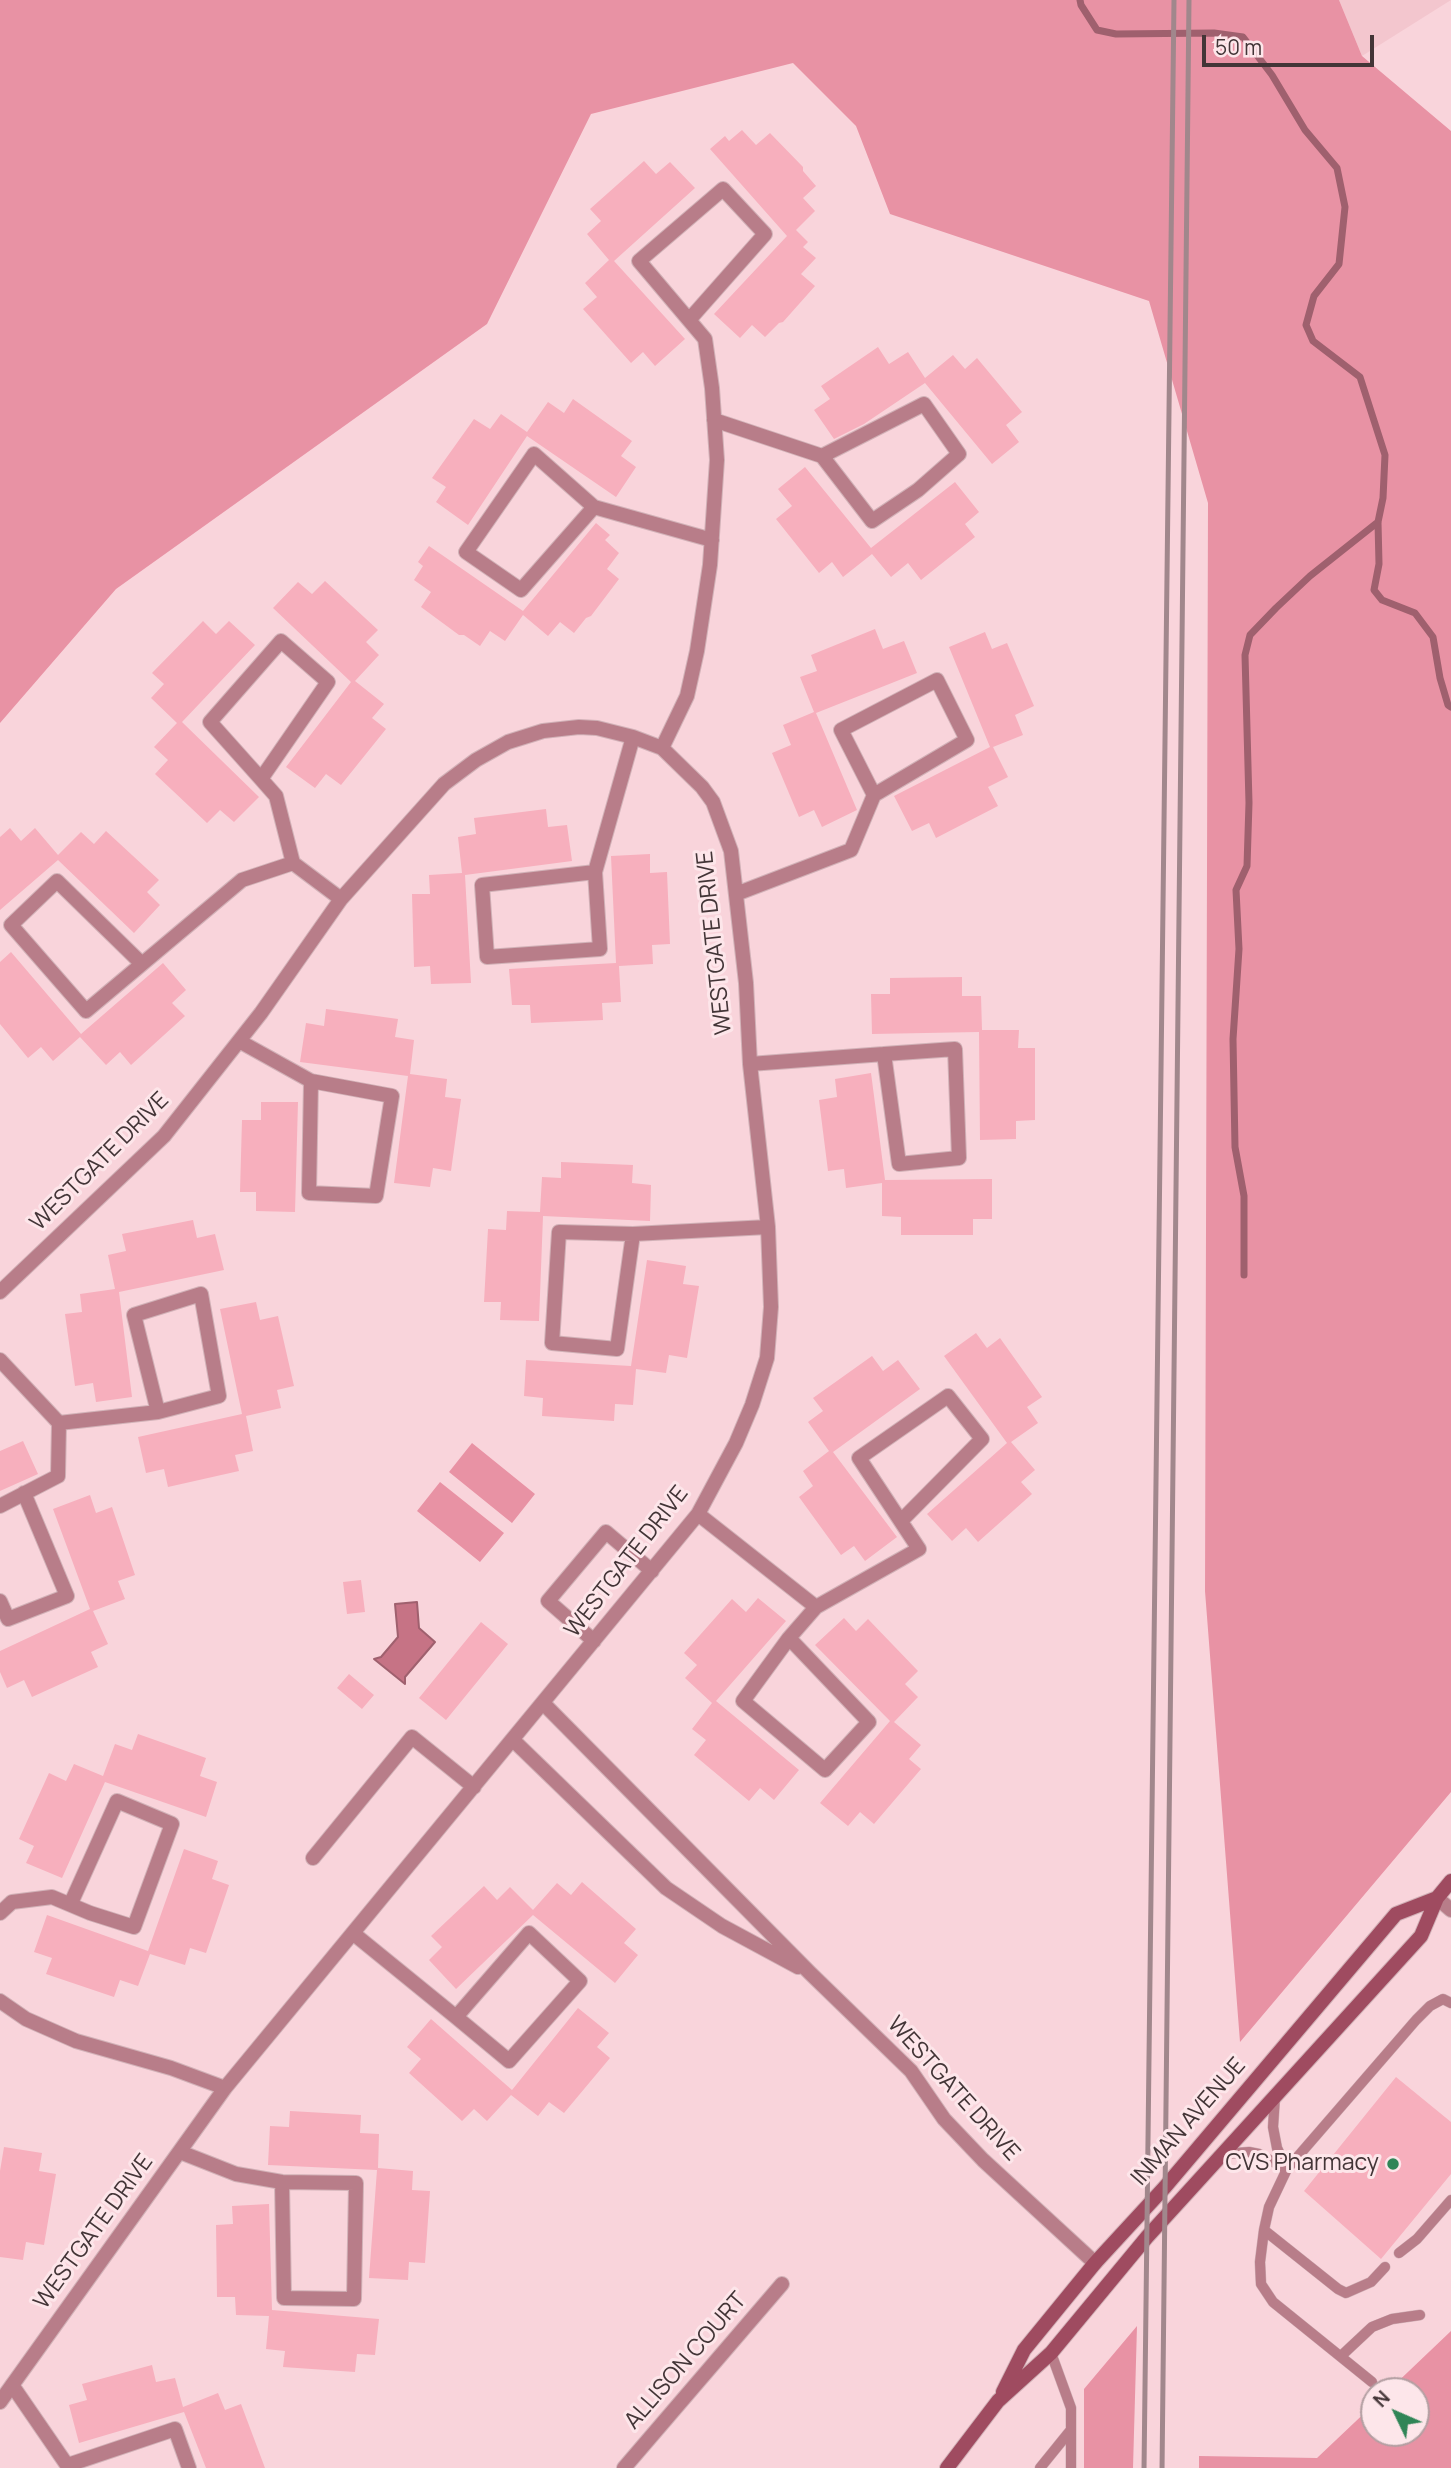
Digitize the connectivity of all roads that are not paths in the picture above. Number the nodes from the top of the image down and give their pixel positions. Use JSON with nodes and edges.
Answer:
{"nodes":[{"id":1,"x":689,"y":320,"type":"junction"},
{"id":2,"x":714,"y":420,"type":"junction"},
{"id":3,"x":822,"y":456,"type":"junction"},
{"id":4,"x":594,"y":507,"type":"junction"},
{"id":5,"x":712,"y":540,"type":"junction"},
{"id":6,"x":633,"y":737,"type":"junction"},
{"id":7,"x":662,"y":748,"type":"junction"},
{"id":8,"x":261,"y":779,"type":"junction"},
{"id":9,"x":874,"y":795,"type":"junction"},
{"id":10,"x":293,"y":863,"type":"junction"},
{"id":11,"x":595,"y":872,"type":"junction"},
{"id":12,"x":736,"y":894,"type":"junction"},
{"id":13,"x":341,"y":899,"type":"junction"},
{"id":14,"x":141,"y":963,"type":"junction"},
{"id":15,"x":239,"y":1041,"type":"junction"},
{"id":16,"x":884,"y":1054,"type":"junction"},
{"id":17,"x":750,"y":1064,"type":"junction"},
{"id":18,"x":311,"y":1081,"type":"junction"},
{"id":19,"x":768,"y":1227,"type":"junction"},
{"id":20,"x":633,"y":1234,"type":"junction"},
{"id":21,"x":0,"y":1292,"type":"edge"},
{"id":22,"x":0,"y":1360,"type":"edge"},
{"id":23,"x":158,"y":1412,"type":"junction"},
{"id":24,"x":59,"y":1423,"type":"junction"},
{"id":25,"x":24,"y":1493,"type":"junction"},
{"id":26,"x":0,"y":1506,"type":"edge"},
{"id":27,"x":698,"y":1514,"type":"junction"},
{"id":28,"x":901,"y":1521,"type":"junction"},
{"id":29,"x":652,"y":1571,"type":"junction"},
{"id":30,"x":0,"y":1601,"type":"edge"},
{"id":31,"x":816,"y":1607,"type":"junction"},
{"id":32,"x":789,"y":1638,"type":"junction"},
{"id":33,"x":594,"y":1641,"type":"junction"},
{"id":34,"x":543,"y":1703,"type":"junction"},
{"id":35,"x":513,"y":1740,"type":"junction"},
{"id":36,"x":474,"y":1787,"type":"junction"},
{"id":37,"x":313,"y":1858,"type":"dead end"},
{"id":38,"x":1451,"y":1881,"type":"edge"},
{"id":39,"x":1437,"y":1898,"type":"junction"},
{"id":40,"x":71,"y":1903,"type":"junction"},
{"id":41,"x":1451,"y":1910,"type":"edge"},
{"id":42,"x":0,"y":1913,"type":"edge"},
{"id":43,"x":354,"y":1934,"type":"junction"},
{"id":44,"x":810,"y":1973,"type":"junction"},
{"id":45,"x":0,"y":2001,"type":"edge"},
{"id":46,"x":1451,"y":2003,"type":"edge"},
{"id":47,"x":456,"y":2017,"type":"junction"},
{"id":48,"x":225,"y":2088,"type":"junction"},
{"id":49,"x":1276,"y":2097,"type":"junction"},
{"id":50,"x":180,"y":2151,"type":"junction"},
{"id":51,"x":1224,"y":2154,"type":"junction"},
{"id":52,"x":1286,"y":2169,"type":"junction"},
{"id":53,"x":282,"y":2182,"type":"junction"},
{"id":54,"x":1451,"y":2200,"type":"edge"},
{"id":55,"x":1264,"y":2230,"type":"junction"},
{"id":56,"x":1399,"y":2253,"type":"dead end"},
{"id":57,"x":1095,"y":2263,"type":"junction"},
{"id":58,"x":1385,"y":2267,"type":"dead end"},
{"id":59,"x":782,"y":2284,"type":"dead end"},
{"id":60,"x":1420,"y":2315,"type":"dead end"},
{"id":61,"x":1051,"y":2353,"type":"junction"},
{"id":62,"x":1341,"y":2357,"type":"junction"},
{"id":63,"x":1366,"y":2377,"type":"edge"},
{"id":64,"x":12,"y":2385,"type":"junction"},
{"id":65,"x":998,"y":2401,"type":"junction"},
{"id":66,"x":0,"y":2402,"type":"edge"},
{"id":67,"x":1070,"y":2431,"type":"junction"},
{"id":68,"x":69,"y":2467,"type":"edge"},
{"id":69,"x":188,"y":2468,"type":"edge"},
{"id":70,"x":624,"y":2468,"type":"edge"},
{"id":71,"x":947,"y":2468,"type":"edge"},
{"id":72,"x":1040,"y":2468,"type":"edge"},
{"id":73,"x":1071,"y":2468,"type":"edge"}],
"edges":[{"from":1,"to":1,"type":"street"},
{"from":1,"to":2,"type":"street"},
{"from":2,"to":3,"type":"street"},
{"from":2,"to":5,"type":"street"},
{"from":3,"to":3,"type":"street"},
{"from":4,"to":4,"type":"street"},
{"from":4,"to":5,"type":"street"},
{"from":5,"to":7,"type":"street"},
{"from":6,"to":7,"type":"street","name":"WESTGATE DRIVE"},
{"from":6,"to":11,"type":"street"},
{"from":6,"to":13,"type":"street","name":"WESTGATE DRIVE"},
{"from":7,"to":12,"type":"street","name":"WESTGATE DRIVE"},
{"from":8,"to":8,"type":"street"},
{"from":8,"to":10,"type":"street"},
{"from":9,"to":9,"type":"street"},
{"from":9,"to":12,"type":"street"},
{"from":10,"to":13,"type":"street"},
{"from":10,"to":14,"type":"street"},
{"from":11,"to":11,"type":"street"},
{"from":12,"to":17,"type":"street","name":"WESTGATE DRIVE"},
{"from":13,"to":15,"type":"street","name":"WESTGATE DRIVE"},
{"from":14,"to":14,"type":"street"},
{"from":15,"to":18,"type":"street"},
{"from":15,"to":21,"type":"street","name":"WESTGATE DRIVE"},
{"from":16,"to":16,"type":"street"},
{"from":16,"to":17,"type":"street"},
{"from":17,"to":19,"type":"street","name":"WESTGATE DRIVE"},
{"from":18,"to":18,"type":"street"},
{"from":19,"to":20,"type":"street"},
{"from":19,"to":27,"type":"street","name":"WESTGATE DRIVE"},
{"from":20,"to":20,"type":"street"},
{"from":22,"to":24,"type":"street"},
{"from":23,"to":23,"type":"street"},
{"from":23,"to":24,"type":"street"},
{"from":24,"to":25,"type":"street"},
{"from":25,"to":26,"type":"street"},
{"from":25,"to":30,"type":"street"},
{"from":27,"to":29,"type":"street","name":"WESTGATE DRIVE"},
{"from":27,"to":31,"type":"street"},
{"from":28,"to":28,"type":"street"},
{"from":28,"to":31,"type":"street"},
{"from":29,"to":33,"type":"street","name":"WESTGATE DRIVE"},
{"from":29,"to":33,"type":"street"},
{"from":31,"to":32,"type":"street"},
{"from":32,"to":32,"type":"street"},
{"from":33,"to":34,"type":"street","name":"WESTGATE DRIVE"},
{"from":34,"to":35,"type":"street","name":"WESTGATE DRIVE"},
{"from":34,"to":44,"type":"street","name":"WESTGATE DRIVE"},
{"from":35,"to":36,"type":"street","name":"WESTGATE DRIVE"},
{"from":35,"to":44,"type":"street","name":"WESTGATE DRIVE"},
{"from":36,"to":37,"type":"street"},
{"from":36,"to":43,"type":"street","name":"WESTGATE DRIVE"},
{"from":38,"to":39,"type":"main road","name":"INMAN AVENUE"},
{"from":39,"to":41,"type":"street"},
{"from":39,"to":49,"type":"main road","name":"INMAN AVENUE"},
{"from":39,"to":57,"type":"main road","name":"INMAN AVENUE"},
{"from":40,"to":40,"type":"street"},
{"from":40,"to":42,"type":"street"},
{"from":43,"to":47,"type":"street"},
{"from":43,"to":48,"type":"street","name":"WESTGATE DRIVE"},
{"from":44,"to":57,"type":"street","name":"WESTGATE DRIVE"},
{"from":45,"to":48,"type":"street"},
{"from":46,"to":52,"type":"lane"},
{"from":47,"to":47,"type":"street"},
{"from":48,"to":50,"type":"street","name":"WESTGATE DRIVE"},
{"from":49,"to":51,"type":"main road","name":"INMAN AVENUE"},
{"from":49,"to":52,"type":"lane"},
{"from":50,"to":53,"type":"street"},
{"from":50,"to":64,"type":"street","name":"WESTGATE DRIVE"},
{"from":51,"to":52,"type":"lane"},
{"from":51,"to":61,"type":"main road","name":"INMAN AVENUE"},
{"from":52,"to":55,"type":"lane"},
{"from":53,"to":53,"type":"street"},
{"from":54,"to":56,"type":"lane"},
{"from":55,"to":58,"type":"lane"},
{"from":55,"to":62,"type":"lane"},
{"from":57,"to":65,"type":"main road","name":"INMAN AVENUE"},
{"from":59,"to":70,"type":"street","name":"ALLISON COURT"},
{"from":60,"to":62,"type":"lane"},
{"from":61,"to":65,"type":"main road","name":"INMAN AVENUE"},
{"from":61,"to":67,"type":"lane"},
{"from":62,"to":63,"type":"lane"},
{"from":64,"to":66,"type":"street","name":"WESTGATE DRIVE"},
{"from":64,"to":68,"type":"street"},
{"from":65,"to":71,"type":"main road","name":"INMAN AVENUE"},
{"from":67,"to":72,"type":"lane"},
{"from":67,"to":73,"type":"lane"},
{"from":68,"to":69,"type":"street"}]}
